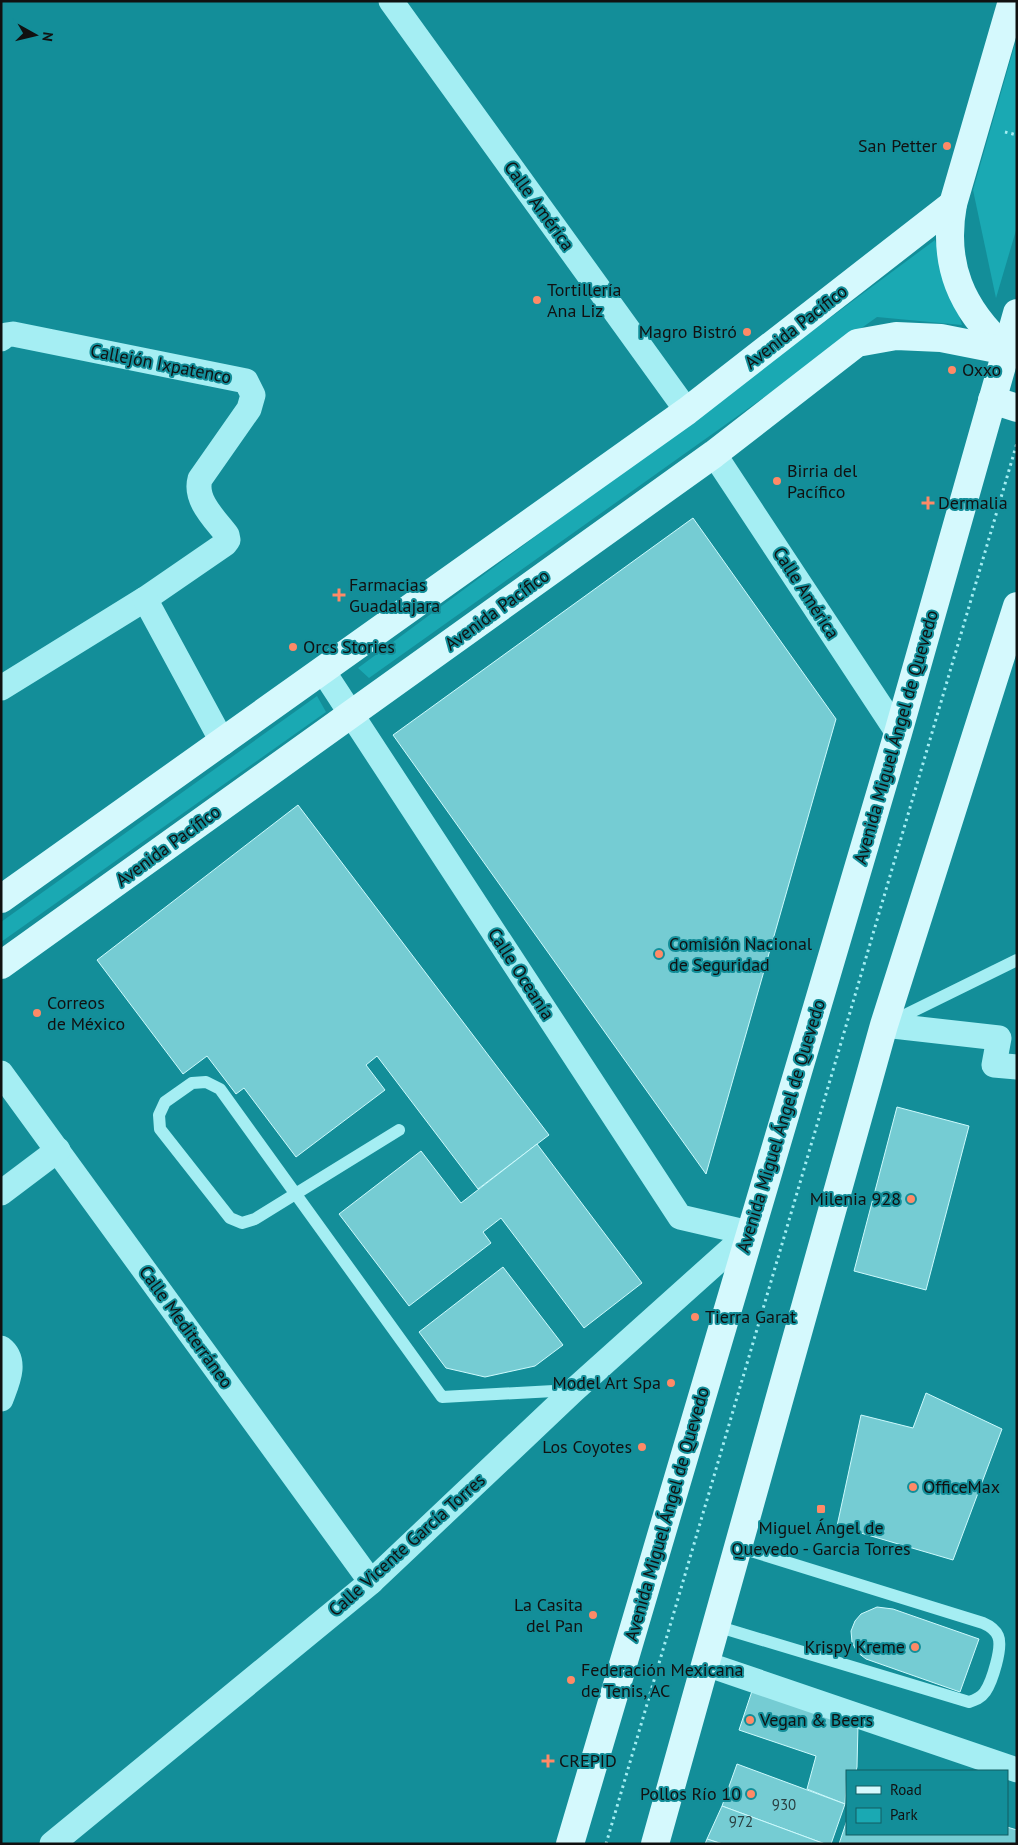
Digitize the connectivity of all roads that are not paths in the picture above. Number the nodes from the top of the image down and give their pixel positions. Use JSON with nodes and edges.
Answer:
{"nodes":[{"id":1,"x":390,"y":1,"type":"edge"},
{"id":2,"x":1012,"y":1,"type":"edge"},
{"id":3,"x":953,"y":204,"type":"junction"},
{"id":4,"x":1017,"y":313,"type":"edge"},
{"id":5,"x":1,"y":340,"type":"edge"},
{"id":6,"x":1011,"y":351,"type":"edge"},
{"id":7,"x":1004,"y":404,"type":"edge"},
{"id":8,"x":687,"y":411,"type":"junction"},
{"id":9,"x":714,"y":454,"type":"junction"},
{"id":10,"x":145,"y":599,"type":"junction"},
{"id":11,"x":1017,"y":606,"type":"edge"},
{"id":12,"x":323,"y":671,"type":"junction"},
{"id":13,"x":1,"y":688,"type":"edge"},
{"id":14,"x":351,"y":715,"type":"junction"},
{"id":15,"x":898,"y":733,"type":"junction"},
{"id":16,"x":223,"y":743,"type":"junction"},
{"id":17,"x":1,"y":900,"type":"edge"},
{"id":18,"x":1017,"y":960,"type":"edge"},
{"id":19,"x":1,"y":965,"type":"edge"},
{"id":20,"x":884,"y":1025,"type":"junction"},
{"id":21,"x":1017,"y":1067,"type":"edge"},
{"id":22,"x":1,"y":1072,"type":"edge"},
{"id":23,"x":399,"y":1130,"type":"dead end"},
{"id":24,"x":58,"y":1150,"type":"junction"},
{"id":25,"x":1,"y":1193,"type":"edge"},
{"id":26,"x":296,"y":1194,"type":"junction"},
{"id":27,"x":749,"y":1233,"type":"junction"},
{"id":28,"x":1,"y":1348,"type":"edge"},
{"id":29,"x":574,"y":1390,"type":"junction"},
{"id":30,"x":1,"y":1399,"type":"edge"},
{"id":31,"x":738,"y":1547,"type":"junction"},
{"id":32,"x":371,"y":1582,"type":"junction"},
{"id":33,"x":716,"y":1626,"type":"junction"},
{"id":34,"x":706,"y":1664,"type":"junction"},
{"id":35,"x":1017,"y":1770,"type":"edge"},
{"id":36,"x":52,"y":1844,"type":"edge"},
{"id":37,"x":570,"y":1844,"type":"edge"},
{"id":38,"x":655,"y":1844,"type":"edge"}],
"edges":[{"from":1,"to":8,"type":"street","name":"Calle América"},
{"from":2,"to":3,"type":"main road"},
{"from":3,"to":6,"type":"main road"},
{"from":3,"to":8,"type":"main road","name":"Avenida Pacífico"},
{"from":4,"to":6,"type":"main road","name":"Avenida Miguel Ángel de Quevedo"},
{"from":5,"to":10,"type":"street","name":"Callejón Ixpatenco"},
{"from":6,"to":7,"type":"main road","name":"Avenida Miguel Ángel de Quevedo"},
{"from":6,"to":9,"type":"main road","name":"Avenida Pacífico"},
{"from":7,"to":15,"type":"main road","name":"Avenida Miguel Ángel de Quevedo"},
{"from":8,"to":12,"type":"main road","name":"Avenida Pacífico"},
{"from":9,"to":14,"type":"main road","name":"Avenida Pacífico"},
{"from":9,"to":15,"type":"street","name":"Calle América"},
{"from":10,"to":13,"type":"street","name":"Callejón Ixpatenco"},
{"from":10,"to":16,"type":"street"},
{"from":11,"to":20,"type":"main road"},
{"from":12,"to":14,"type":"street","name":"Calle Oceanía"},
{"from":12,"to":16,"type":"main road","name":"Avenida Pacífico"},
{"from":14,"to":19,"type":"main road","name":"Avenida Pacífico"},
{"from":14,"to":27,"type":"street","name":"Calle Oceanía"},
{"from":15,"to":27,"type":"main road","name":"Avenida Miguel Ángel de Quevedo"},
{"from":16,"to":17,"type":"main road","name":"Avenida Pacífico"},
{"from":18,"to":20,"type":"lane"},
{"from":20,"to":21,"type":"street"},
{"from":20,"to":31,"type":"main road"},
{"from":22,"to":24,"type":"street","name":"Calle Mediterráneo"},
{"from":23,"to":26,"type":"lane"},
{"from":24,"to":25,"type":"street"},
{"from":24,"to":32,"type":"street","name":"Calle Mediterráneo"},
{"from":26,"to":26,"type":"lane"},
{"from":26,"to":29,"type":"lane"},
{"from":27,"to":29,"type":"street","name":"Calle Vicente García Torres"},
{"from":27,"to":37,"type":"main road","name":"Avenida Miguel Ángel de Quevedo"},
{"from":28,"to":30,"type":"street"},
{"from":29,"to":32,"type":"street","name":"Calle Vicente García Torres"},
{"from":31,"to":33,"type":"main road"},
{"from":31,"to":33,"type":"lane"},
{"from":32,"to":36,"type":"street","name":"Calle Vicente García Torres"},
{"from":33,"to":34,"type":"main road"},
{"from":34,"to":35,"type":"street"},
{"from":34,"to":38,"type":"main road"}]}
